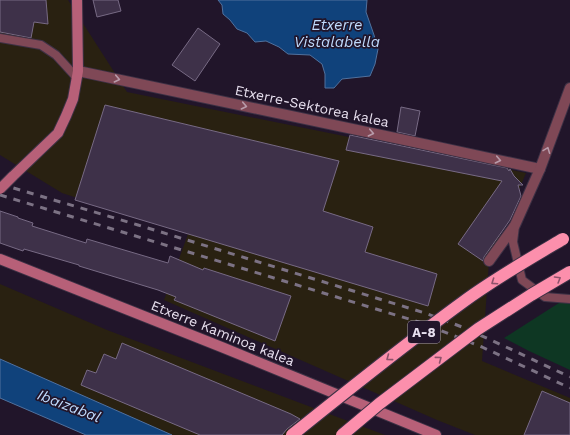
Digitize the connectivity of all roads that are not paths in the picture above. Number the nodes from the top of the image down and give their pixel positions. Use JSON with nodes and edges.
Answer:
{"nodes":[{"id":1,"x":77,"y":0,"type":"edge"},
{"id":2,"x":0,"y":38,"type":"edge"},
{"id":3,"x":78,"y":75,"type":"junction"},
{"id":4,"x":570,"y":88,"type":"edge"},
{"id":5,"x":540,"y":170,"type":"junction"},
{"id":6,"x":0,"y":189,"type":"edge"},
{"id":7,"x":515,"y":225,"type":"junction"},
{"id":8,"x":563,"y":239,"type":"dead end"},
{"id":9,"x":0,"y":259,"type":"edge"},
{"id":10,"x":489,"y":261,"type":"dead end"},
{"id":11,"x":570,"y":272,"type":"edge"},
{"id":12,"x":570,"y":299,"type":"edge"},
{"id":13,"x":292,"y":435,"type":"edge"},
{"id":14,"x":342,"y":435,"type":"edge"},
{"id":15,"x":436,"y":435,"type":"edge"}],
"edges":[{"from":1,"to":3,"type":"street"},
{"from":2,"to":3,"type":"lane"},
{"from":3,"to":5,"type":"street","name":"Etxerre-Sektorea kalea","one_way":true},
{"from":3,"to":6,"type":"street","bridge":true},
{"from":5,"to":4,"type":"street","one_way":true},
{"from":5,"to":7,"type":"street"},
{"from":7,"to":10,"type":"street"},
{"from":7,"to":12,"type":"lane"},
{"from":8,"to":13,"type":"highway","number":"A-8","one_way":true,"bridge":true},
{"from":9,"to":15,"type":"street","name":"Etxerre Kaminoa kalea"},
{"from":14,"to":11,"type":"highway","number":"A-8","one_way":true,"bridge":true}]}
